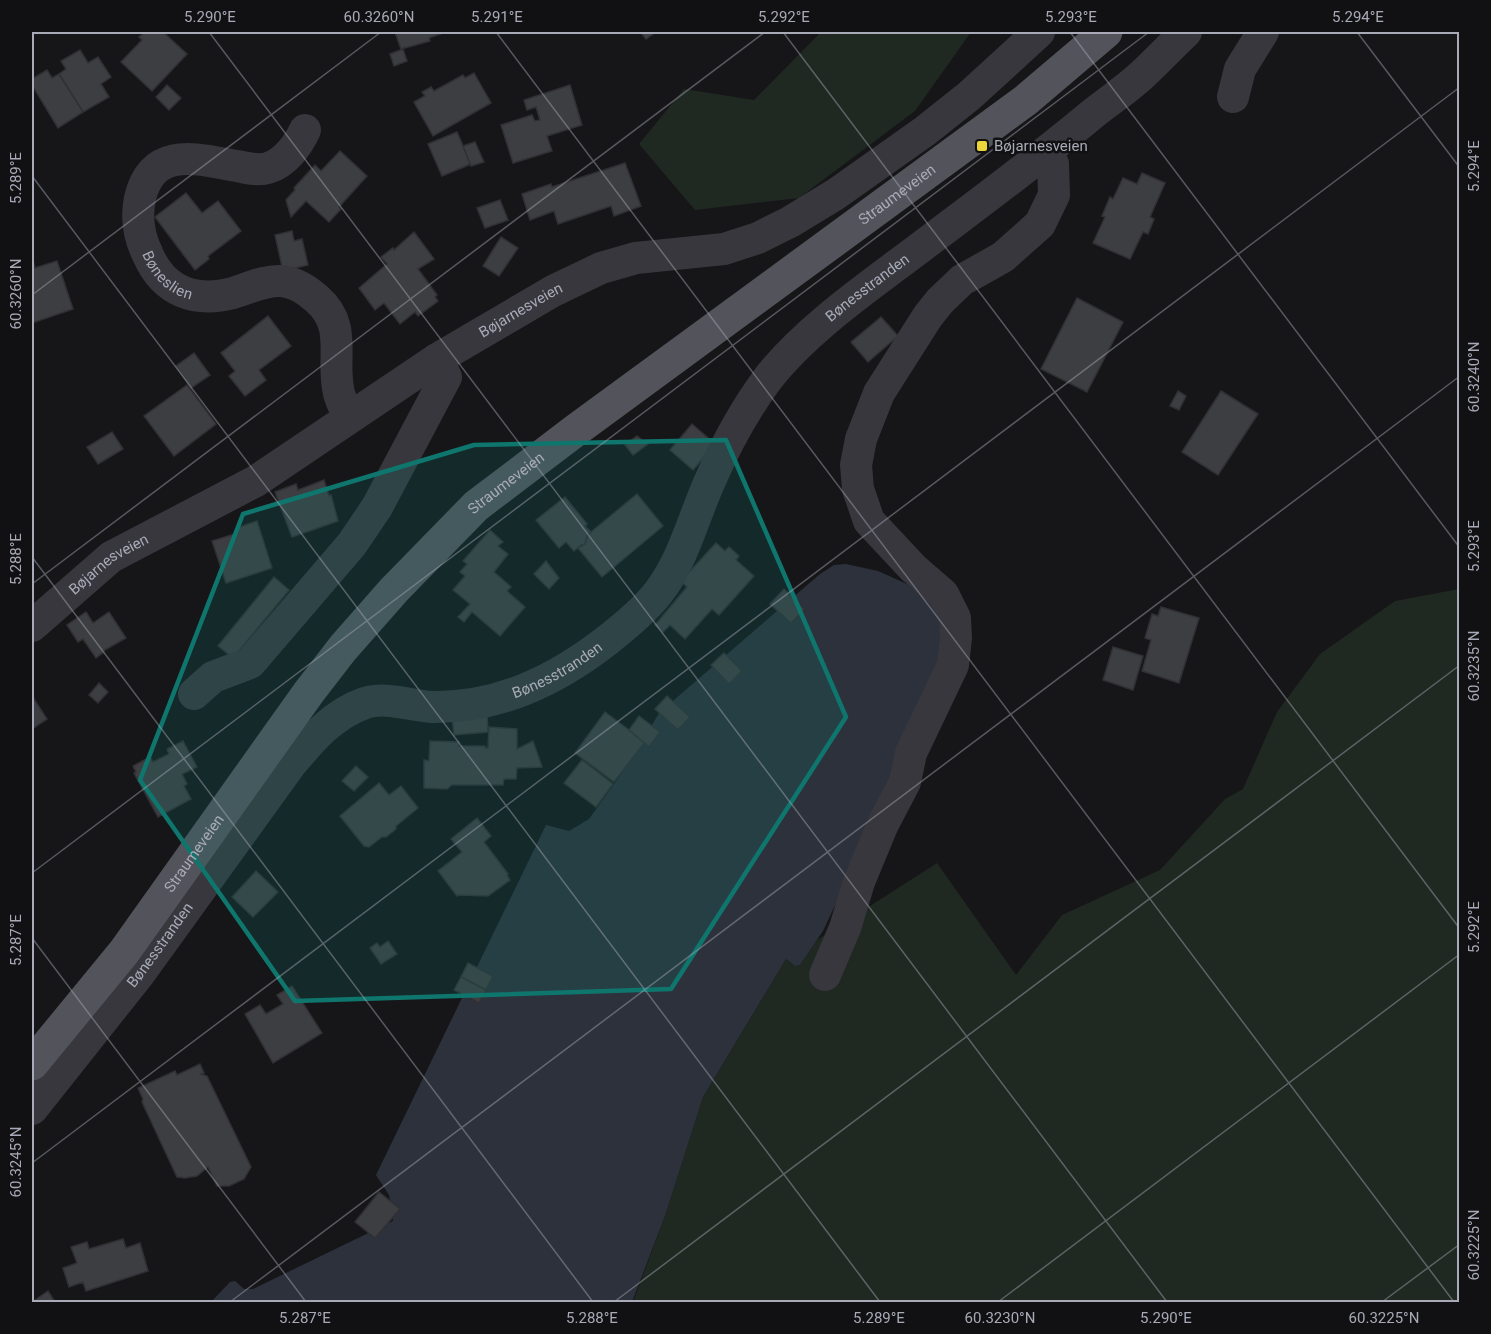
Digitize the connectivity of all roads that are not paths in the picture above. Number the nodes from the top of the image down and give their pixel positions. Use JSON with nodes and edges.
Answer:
{"nodes":[{"id":1,"x":1039,"y":32,"type":"edge"},
{"id":2,"x":1106,"y":32,"type":"edge"},
{"id":3,"x":1186,"y":32,"type":"edge"},
{"id":4,"x":1263,"y":32,"type":"edge"},
{"id":5,"x":1233,"y":97,"type":"dead end"},
{"id":6,"x":304,"y":130,"type":"dead end"},
{"id":7,"x":1047,"y":151,"type":"junction"},
{"id":8,"x":437,"y":359,"type":"junction"},
{"id":9,"x":350,"y":417,"type":"junction"},
{"id":10,"x":32,"y":626,"type":"edge"},
{"id":11,"x":194,"y":694,"type":"dead end"},
{"id":12,"x":825,"y":975,"type":"dead end"},
{"id":13,"x":32,"y":1064,"type":"edge"},
{"id":14,"x":32,"y":1109,"type":"edge"}],
"edges":[{"from":1,"to":8,"type":"street","name":"Bøjarnesveien"},
{"from":2,"to":13,"type":"main road","name":"Straumeveien"},
{"from":3,"to":7,"type":"street","name":"Bønesstranden"},
{"from":4,"to":5,"type":"street"},
{"from":6,"to":9,"type":"street","name":"Bøneslien"},
{"from":7,"to":12,"type":"street"},
{"from":7,"to":14,"type":"street","name":"Bønesstranden"},
{"from":8,"to":9,"type":"street","name":"Bøjarnesveien"},
{"from":8,"to":11,"type":"street"},
{"from":9,"to":10,"type":"street","name":"Bøjarnesveien"}]}
